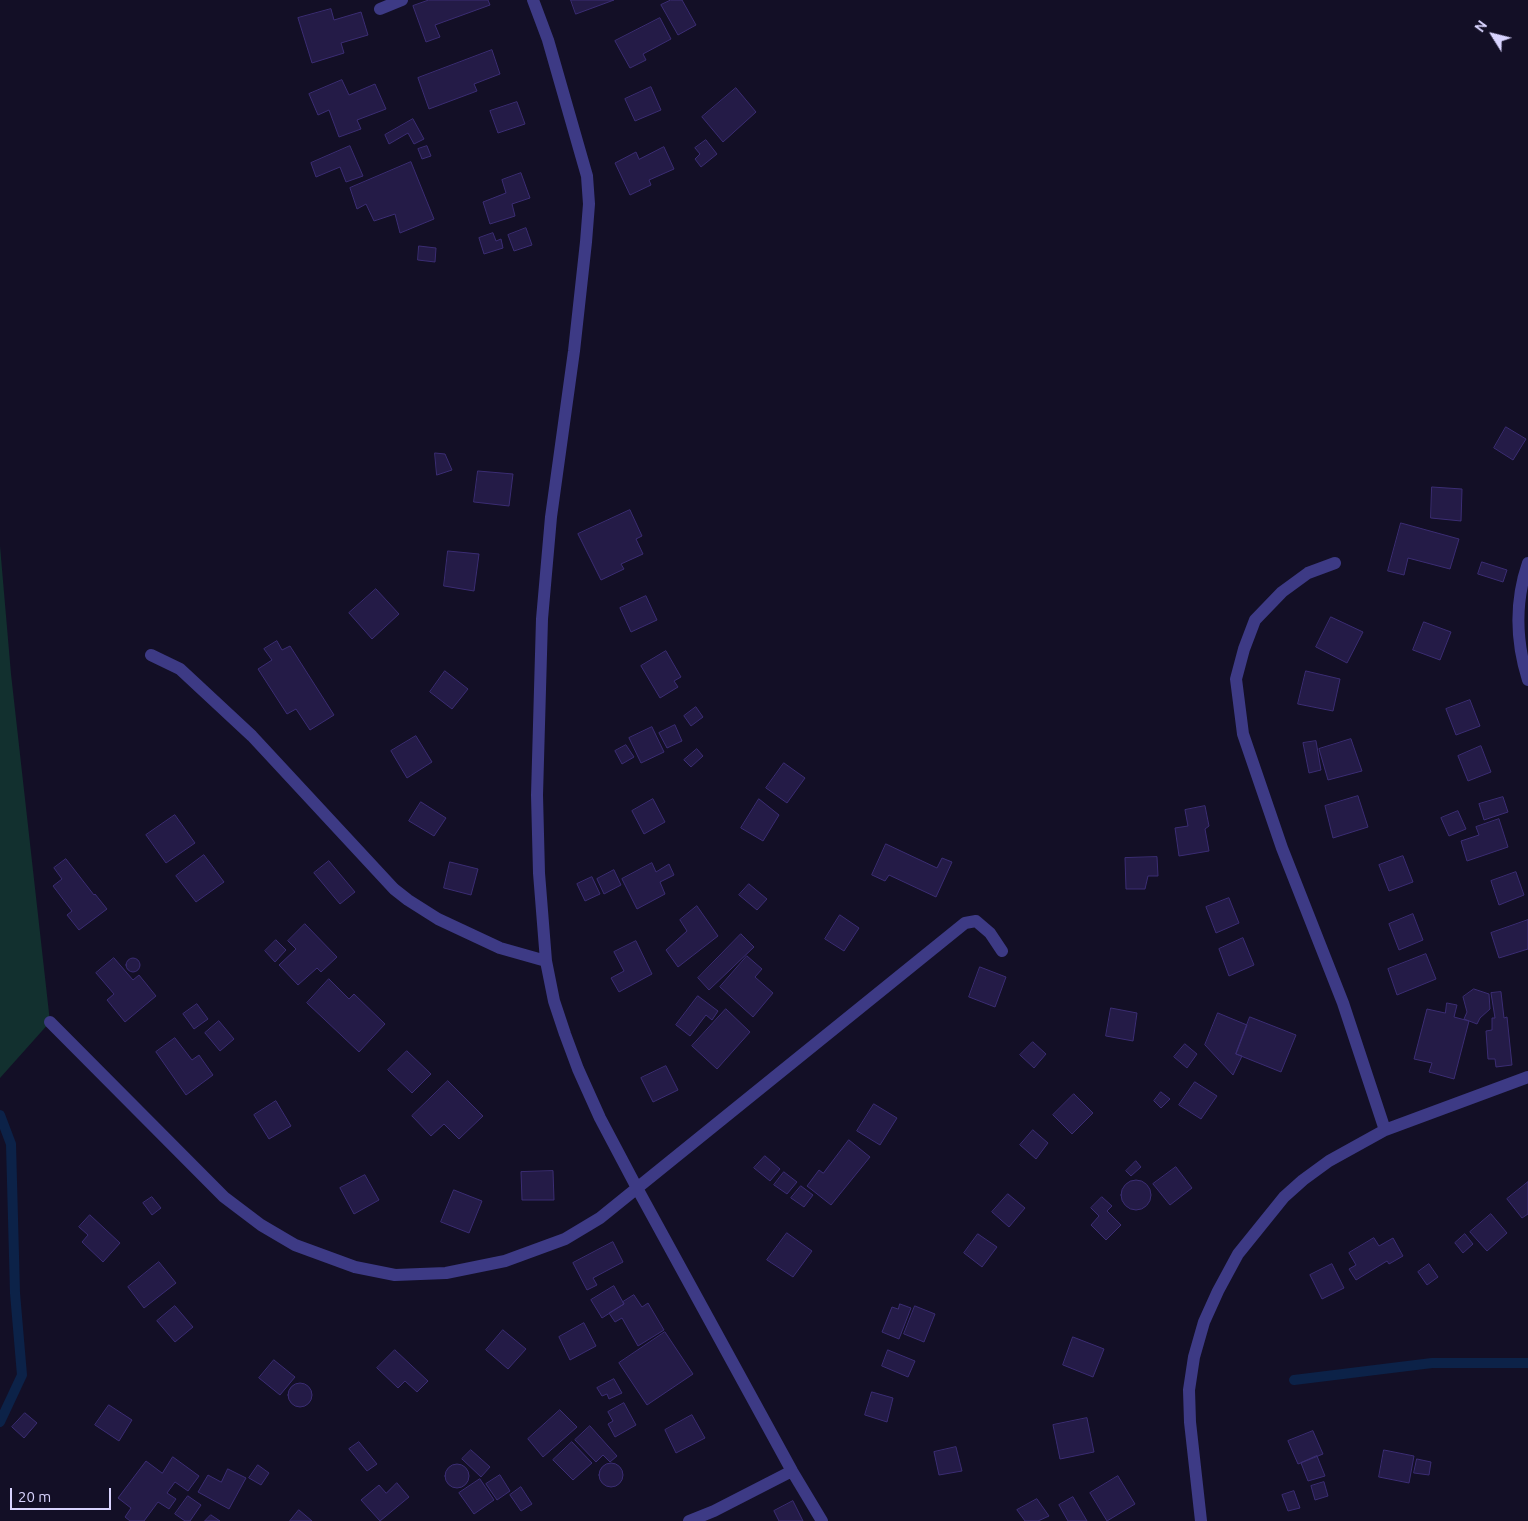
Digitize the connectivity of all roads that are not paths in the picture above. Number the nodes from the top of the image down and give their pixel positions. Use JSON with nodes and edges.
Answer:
{"nodes":[{"id":1,"x":402,"y":0,"type":"edge"},
{"id":2,"x":534,"y":0,"type":"edge"},
{"id":3,"x":380,"y":9,"type":"dead end"},
{"id":4,"x":1528,"y":563,"type":"edge"},
{"id":5,"x":1335,"y":564,"type":"dead end"},
{"id":6,"x":151,"y":655,"type":"dead end"},
{"id":7,"x":1528,"y":680,"type":"edge"},
{"id":8,"x":1002,"y":952,"type":"dead end"},
{"id":9,"x":546,"y":961,"type":"junction"},
{"id":10,"x":50,"y":1022,"type":"dead end"},
{"id":11,"x":1528,"y":1077,"type":"edge"},
{"id":12,"x":1385,"y":1130,"type":"junction"},
{"id":13,"x":636,"y":1188,"type":"junction"},
{"id":14,"x":792,"y":1471,"type":"junction"},
{"id":15,"x":689,"y":1521,"type":"edge"},
{"id":16,"x":822,"y":1521,"type":"edge"},
{"id":17,"x":1201,"y":1521,"type":"edge"}],
"edges":[{"from":1,"to":3,"type":"street"},
{"from":2,"to":9,"type":"street"},
{"from":4,"to":7,"type":"street"},
{"from":5,"to":12,"type":"street"},
{"from":6,"to":9,"type":"street"},
{"from":8,"to":13,"type":"street"},
{"from":9,"to":13,"type":"street"},
{"from":10,"to":13,"type":"street"},
{"from":11,"to":12,"type":"street"},
{"from":12,"to":17,"type":"street"},
{"from":13,"to":14,"type":"street"},
{"from":14,"to":15,"type":"street"},
{"from":14,"to":16,"type":"street"}]}
